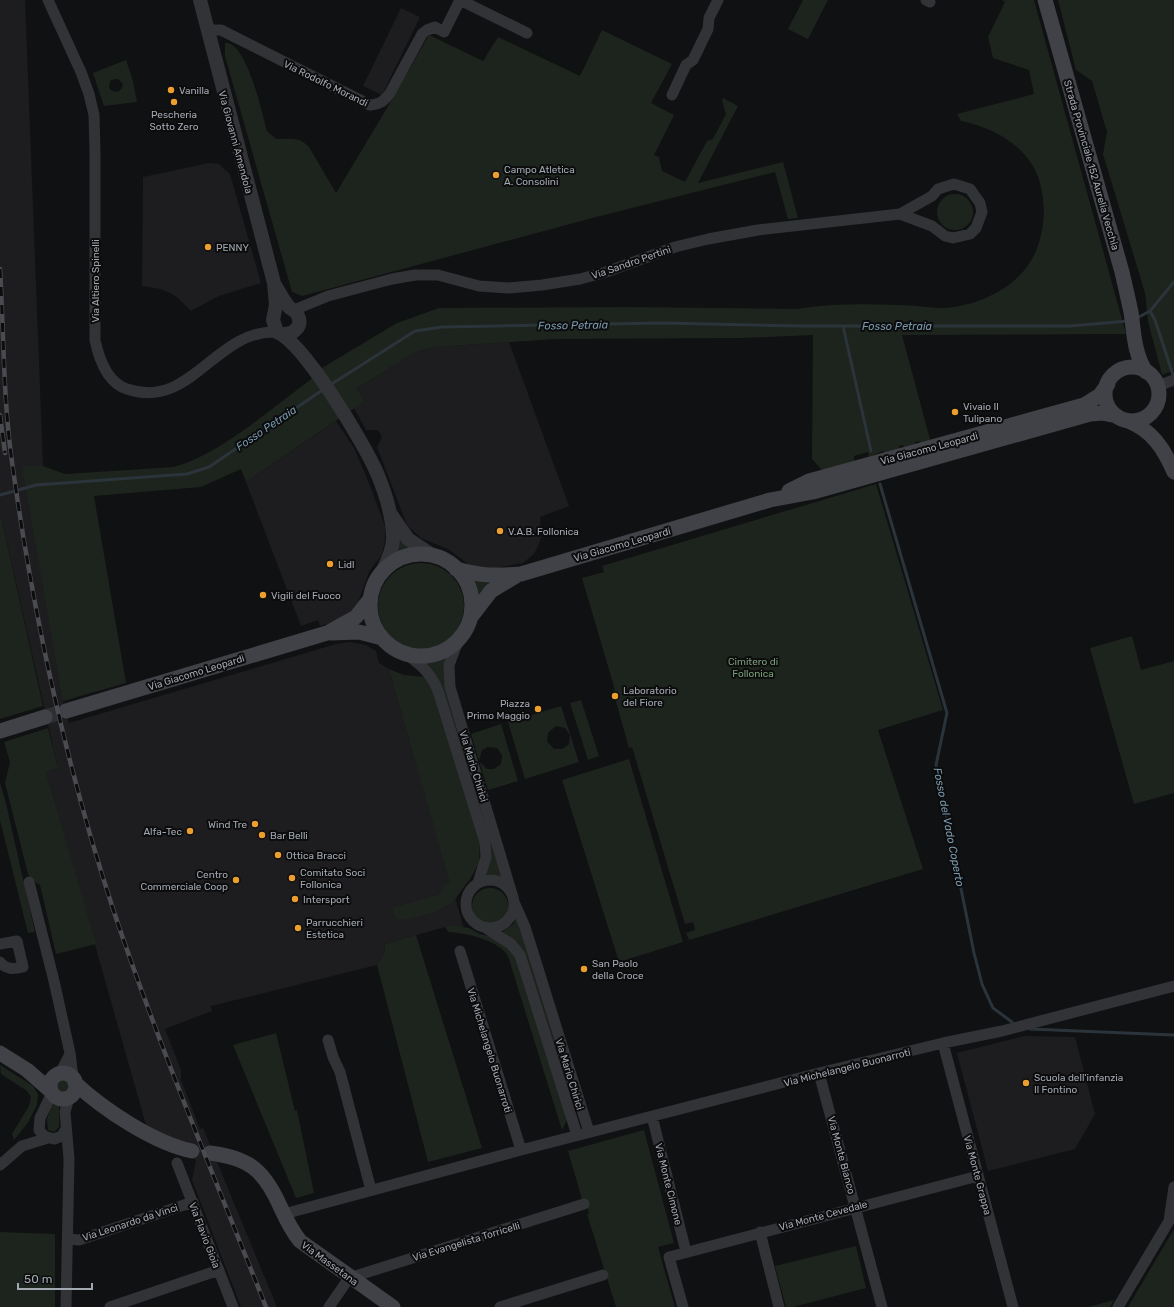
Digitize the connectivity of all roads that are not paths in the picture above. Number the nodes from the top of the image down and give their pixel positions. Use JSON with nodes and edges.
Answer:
{"nodes":[{"id":1,"x":48,"y":0,"type":"edge"},
{"id":2,"x":200,"y":0,"type":"edge"},
{"id":3,"x":460,"y":0,"type":"edge"},
{"id":4,"x":718,"y":0,"type":"edge"},
{"id":5,"x":1045,"y":0,"type":"edge"},
{"id":6,"x":208,"y":30,"type":"junction"},
{"id":7,"x":527,"y":33,"type":"dead end"},
{"id":8,"x":672,"y":95,"type":"dead end"},
{"id":9,"x":900,"y":214,"type":"junction"},
{"id":10,"x":274,"y":283,"type":"junction"},
{"id":11,"x":317,"y":300,"type":"junction"},
{"id":12,"x":292,"y":309,"type":"junction"},
{"id":13,"x":275,"y":313,"type":"junction"},
{"id":14,"x":289,"y":330,"type":"junction"},
{"id":15,"x":1133,"y":332,"type":"junction"},
{"id":16,"x":1118,"y":372,"type":"junction"},
{"id":17,"x":1146,"y":372,"type":"junction"},
{"id":18,"x":1166,"y":383,"type":"edge"},
{"id":19,"x":1108,"y":384,"type":"junction"},
{"id":20,"x":1158,"y":402,"type":"junction"},
{"id":21,"x":1122,"y":418,"type":"junction"},
{"id":22,"x":1166,"y":454,"type":"junction"},
{"id":23,"x":1174,"y":472,"type":"edge"},
{"id":24,"x":770,"y":500,"type":"junction"},
{"id":25,"x":389,"y":510,"type":"junction"},
{"id":26,"x":432,"y":555,"type":"junction"},
{"id":27,"x":456,"y":569,"type":"junction"},
{"id":28,"x":383,"y":570,"type":"junction"},
{"id":29,"x":521,"y":574,"type":"junction"},
{"id":30,"x":370,"y":599,"type":"junction"},
{"id":31,"x":469,"y":620,"type":"junction"},
{"id":32,"x":327,"y":633,"type":"junction"},
{"id":33,"x":382,"y":638,"type":"junction"},
{"id":34,"x":459,"y":638,"type":"junction"},
{"id":35,"x":404,"y":653,"type":"junction"},
{"id":36,"x":66,"y":711,"type":"tunnel mouth"},
{"id":37,"x":46,"y":718,"type":"tunnel mouth"},
{"id":38,"x":0,"y":731,"type":"edge"},
{"id":39,"x":29,"y":882,"type":"dead end"},
{"id":40,"x":478,"y":883,"type":"junction"},
{"id":41,"x":513,"y":898,"type":"junction"},
{"id":42,"x":486,"y":928,"type":"junction"},
{"id":43,"x":0,"y":944,"type":"edge"},
{"id":44,"x":460,"y":951,"type":"dead end"},
{"id":45,"x":0,"y":962,"type":"edge"},
{"id":46,"x":1174,"y":986,"type":"edge"},
{"id":47,"x":328,"y":1040,"type":"dead end"},
{"id":48,"x":943,"y":1043,"type":"junction"},
{"id":49,"x":0,"y":1053,"type":"edge"},
{"id":50,"x":27,"y":1070,"type":"junction"},
{"id":51,"x":819,"y":1073,"type":"junction"},
{"id":52,"x":67,"y":1083,"type":"junction"},
{"id":53,"x":52,"y":1092,"type":"junction"},
{"id":54,"x":652,"y":1116,"type":"junction"},
{"id":55,"x":38,"y":1123,"type":"junction"},
{"id":56,"x":66,"y":1129,"type":"junction"},
{"id":57,"x":589,"y":1132,"type":"junction"},
{"id":58,"x":577,"y":1135,"type":"junction"},
{"id":59,"x":51,"y":1139,"type":"junction"},
{"id":60,"x":22,"y":1146,"type":"junction"},
{"id":61,"x":521,"y":1150,"type":"junction"},
{"id":62,"x":192,"y":1151,"type":"dead end"},
{"id":63,"x":210,"y":1153,"type":"dead end"},
{"id":64,"x":177,"y":1163,"type":"dead end"},
{"id":65,"x":0,"y":1165,"type":"edge"},
{"id":66,"x":69,"y":1168,"type":"junction"},
{"id":67,"x":978,"y":1176,"type":"junction"},
{"id":68,"x":1174,"y":1187,"type":"edge"},
{"id":69,"x":371,"y":1190,"type":"junction"},
{"id":70,"x":193,"y":1202,"type":"junction"},
{"id":71,"x":584,"y":1204,"type":"dead end"},
{"id":72,"x":856,"y":1207,"type":"junction"},
{"id":73,"x":284,"y":1214,"type":"junction"},
{"id":74,"x":760,"y":1232,"type":"junction"},
{"id":75,"x":68,"y":1239,"type":"junction"},
{"id":76,"x":686,"y":1252,"type":"junction"},
{"id":77,"x":219,"y":1270,"type":"junction"},
{"id":78,"x":603,"y":1274,"type":"dead end"},
{"id":79,"x":349,"y":1278,"type":"junction"},
{"id":80,"x":66,"y":1307,"type":"edge"},
{"id":81,"x":110,"y":1307,"type":"edge"},
{"id":82,"x":233,"y":1307,"type":"edge"},
{"id":83,"x":329,"y":1307,"type":"edge"},
{"id":84,"x":393,"y":1307,"type":"edge"},
{"id":85,"x":500,"y":1307,"type":"edge"},
{"id":86,"x":683,"y":1307,"type":"edge"},
{"id":87,"x":779,"y":1307,"type":"edge"},
{"id":88,"x":882,"y":1307,"type":"edge"},
{"id":89,"x":1013,"y":1307,"type":"edge"},
{"id":90,"x":1118,"y":1307,"type":"edge"}],
"edges":[{"from":1,"to":14,"type":"street","name":"Via Altiero Spinelli"},
{"from":2,"to":6,"type":"street","name":"Via Giovanni Amendola"},
{"from":3,"to":6,"type":"street","name":"Via Rodolfo Morandi"},
{"from":3,"to":7,"type":"street","name":"Via Rodolfo Morandi"},
{"from":4,"to":8,"type":"street"},
{"from":5,"to":15,"type":"main road","name":"Strada Provinciale 152 Aurelia Vecchia"},
{"from":6,"to":10,"type":"street","name":"Via Giovanni Amendola"},
{"from":9,"to":9,"type":"street","name":"Via Sandro Pertini"},
{"from":9,"to":11,"type":"street","name":"Via Sandro Pertini"},
{"from":10,"to":12,"type":"street","name":"Via Giovanni Amendola"},
{"from":10,"to":13,"type":"street","name":"Via Giovanni Amendola"},
{"from":11,"to":12,"type":"street","name":"Via Sandro Pertini"},
{"from":11,"to":14,"type":"street"},
{"from":12,"to":13,"type":"street"},
{"from":12,"to":14,"type":"street","name":"Via Giovanni Amendola"},
{"from":13,"to":14,"type":"street","name":"Via Giovanni Amendola"},
{"from":14,"to":25,"type":"street","name":"Via Giovanni Amendola"},
{"from":15,"to":16,"type":"main road","name":"Strada Provinciale 152 Aurelia Vecchia"},
{"from":15,"to":17,"type":"main road","name":"Strada Provinciale 152 Aurelia Vecchia"},
{"from":16,"to":17,"type":"main road"},
{"from":16,"to":19,"type":"main road","name":"Strada Provinciale 152 Aurelia Vecchia"},
{"from":17,"to":18,"type":"main road","name":"Strada Provinciale 152 Aurelia Vecchia"},
{"from":18,"to":20,"type":"main road","name":"Strada Provinciale 152 Aurelia Vecchia"},
{"from":19,"to":21,"type":"main road","name":"Strada Provinciale 152 Aurelia Vecchia"},
{"from":19,"to":24,"type":"main road","name":"Via Giacomo Leopardi"},
{"from":20,"to":21,"type":"main road"},
{"from":20,"to":22,"type":"main road","name":"Strada Provinciale 152 Aurelia Vecchia"},
{"from":21,"to":22,"type":"main road","name":"Strada Provinciale 152 Aurelia Vecchia"},
{"from":21,"to":24,"type":"main road","name":"Via Giacomo Leopardi"},
{"from":22,"to":23,"type":"main road","name":"Strada Provinciale 152 Aurelia Vecchia"},
{"from":24,"to":29,"type":"main road","name":"Via Giacomo Leopardi"},
{"from":25,"to":26,"type":"street","name":"Via Giovanni Amendola"},
{"from":25,"to":28,"type":"street","name":"Via Giovanni Amendola"},
{"from":26,"to":27,"type":"main road","name":"Via Giacomo Leopardi"},
{"from":26,"to":28,"type":"main road","name":"Via Giacomo Leopardi"},
{"from":27,"to":29,"type":"main road","name":"Via Giacomo Leopardi"},
{"from":27,"to":31,"type":"main road","name":"Via Giacomo Leopardi"},
{"from":28,"to":30,"type":"main road","name":"Via Giacomo Leopardi"},
{"from":29,"to":31,"type":"main road","name":"Via Giacomo Leopardi"},
{"from":30,"to":32,"type":"main road","name":"Via Giacomo Leopardi"},
{"from":30,"to":33,"type":"main road","name":"Via Giacomo Leopardi"},
{"from":31,"to":34,"type":"main road","name":"Via Giacomo Leopardi"},
{"from":32,"to":33,"type":"main road","name":"Via Giacomo Leopardi"},
{"from":32,"to":36,"type":"main road","name":"Via Giacomo Leopardi"},
{"from":33,"to":35,"type":"main road","name":"Via Giacomo Leopardi"},
{"from":34,"to":35,"type":"main road","name":"Via Giacomo Leopardi"},
{"from":34,"to":41,"type":"street","name":"Via Mario Chirici"},
{"from":35,"to":40,"type":"street","name":"Via Mario Chirici"},
{"from":37,"to":38,"type":"main road"},
{"from":39,"to":52,"type":"street"},
{"from":40,"to":41,"type":"street","name":"Via Mario Chirici"},
{"from":40,"to":42,"type":"street","name":"Via Mario Chirici"},
{"from":41,"to":42,"type":"street"},
{"from":41,"to":57,"type":"street","name":"Via Mario Chirici"},
{"from":42,"to":58,"type":"street","name":"Via Mario Chirici"},
{"from":43,"to":45,"type":"street"},
{"from":44,"to":61,"type":"street","name":"Via Michelangelo Buonarroti"},
{"from":46,"to":48,"type":"street","name":"Via Michelangelo Buonarroti"},
{"from":47,"to":69,"type":"street"},
{"from":48,"to":51,"type":"street","name":"Via Michelangelo Buonarroti"},
{"from":48,"to":67,"type":"street","name":"Via Monte Grappa"},
{"from":49,"to":50,"type":"main road"},
{"from":50,"to":52,"type":"main road"},
{"from":50,"to":53,"type":"main road"},
{"from":51,"to":54,"type":"street","name":"Via Michelangelo Buonarroti"},
{"from":51,"to":72,"type":"street","name":"Via Monte Bianco"},
{"from":52,"to":53,"type":"main road"},
{"from":52,"to":56,"type":"street"},
{"from":52,"to":62,"type":"main road"},
{"from":53,"to":55,"type":"street"},
{"from":54,"to":57,"type":"street","name":"Via Michelangelo Buonarroti"},
{"from":54,"to":76,"type":"street","name":"Via Monte Cimone"},
{"from":55,"to":59,"type":"street"},
{"from":55,"to":60,"type":"street"},
{"from":56,"to":59,"type":"street"},
{"from":56,"to":66,"type":"street"},
{"from":57,"to":58,"type":"street","name":"Via Michelangelo Buonarroti"},
{"from":58,"to":61,"type":"street","name":"Via Michelangelo Buonarroti"},
{"from":59,"to":60,"type":"street"},
{"from":59,"to":66,"type":"street"},
{"from":60,"to":65,"type":"street"},
{"from":61,"to":69,"type":"street","name":"Via Michelangelo Buonarroti"},
{"from":63,"to":73,"type":"main road","name":"Via Massetana"},
{"from":64,"to":70,"type":"street","name":"Via Flavio Gioia"},
{"from":66,"to":75,"type":"street"},
{"from":67,"to":72,"type":"street","name":"Via Monte Cevedale"},
{"from":67,"to":89,"type":"street","name":"Via Monte Grappa"},
{"from":68,"to":90,"type":"street"},
{"from":69,"to":73,"type":"street","name":"Via Michelangelo Buonarroti"},
{"from":70,"to":75,"type":"street","name":"Via Leonardo da Vinci"},
{"from":70,"to":77,"type":"street","name":"Via Flavio Gioia"},
{"from":71,"to":79,"type":"street","name":"Via Evangelista Torricelli"},
{"from":72,"to":74,"type":"street","name":"Via Monte Cevedale"},
{"from":72,"to":88,"type":"street","name":"Via Monte Bianco"},
{"from":73,"to":79,"type":"main road","name":"Via Massetana"},
{"from":74,"to":76,"type":"street","name":"Via Monte Cevedale"},
{"from":74,"to":87,"type":"street"},
{"from":75,"to":80,"type":"street"},
{"from":76,"to":86,"type":"street","name":"Via Monte Cevedale"},
{"from":77,"to":81,"type":"street"},
{"from":77,"to":82,"type":"street","name":"Via Flavio Gioia"},
{"from":78,"to":85,"type":"street"},
{"from":79,"to":83,"type":"street"},
{"from":79,"to":84,"type":"main road","name":"Via Massetana"}]}
